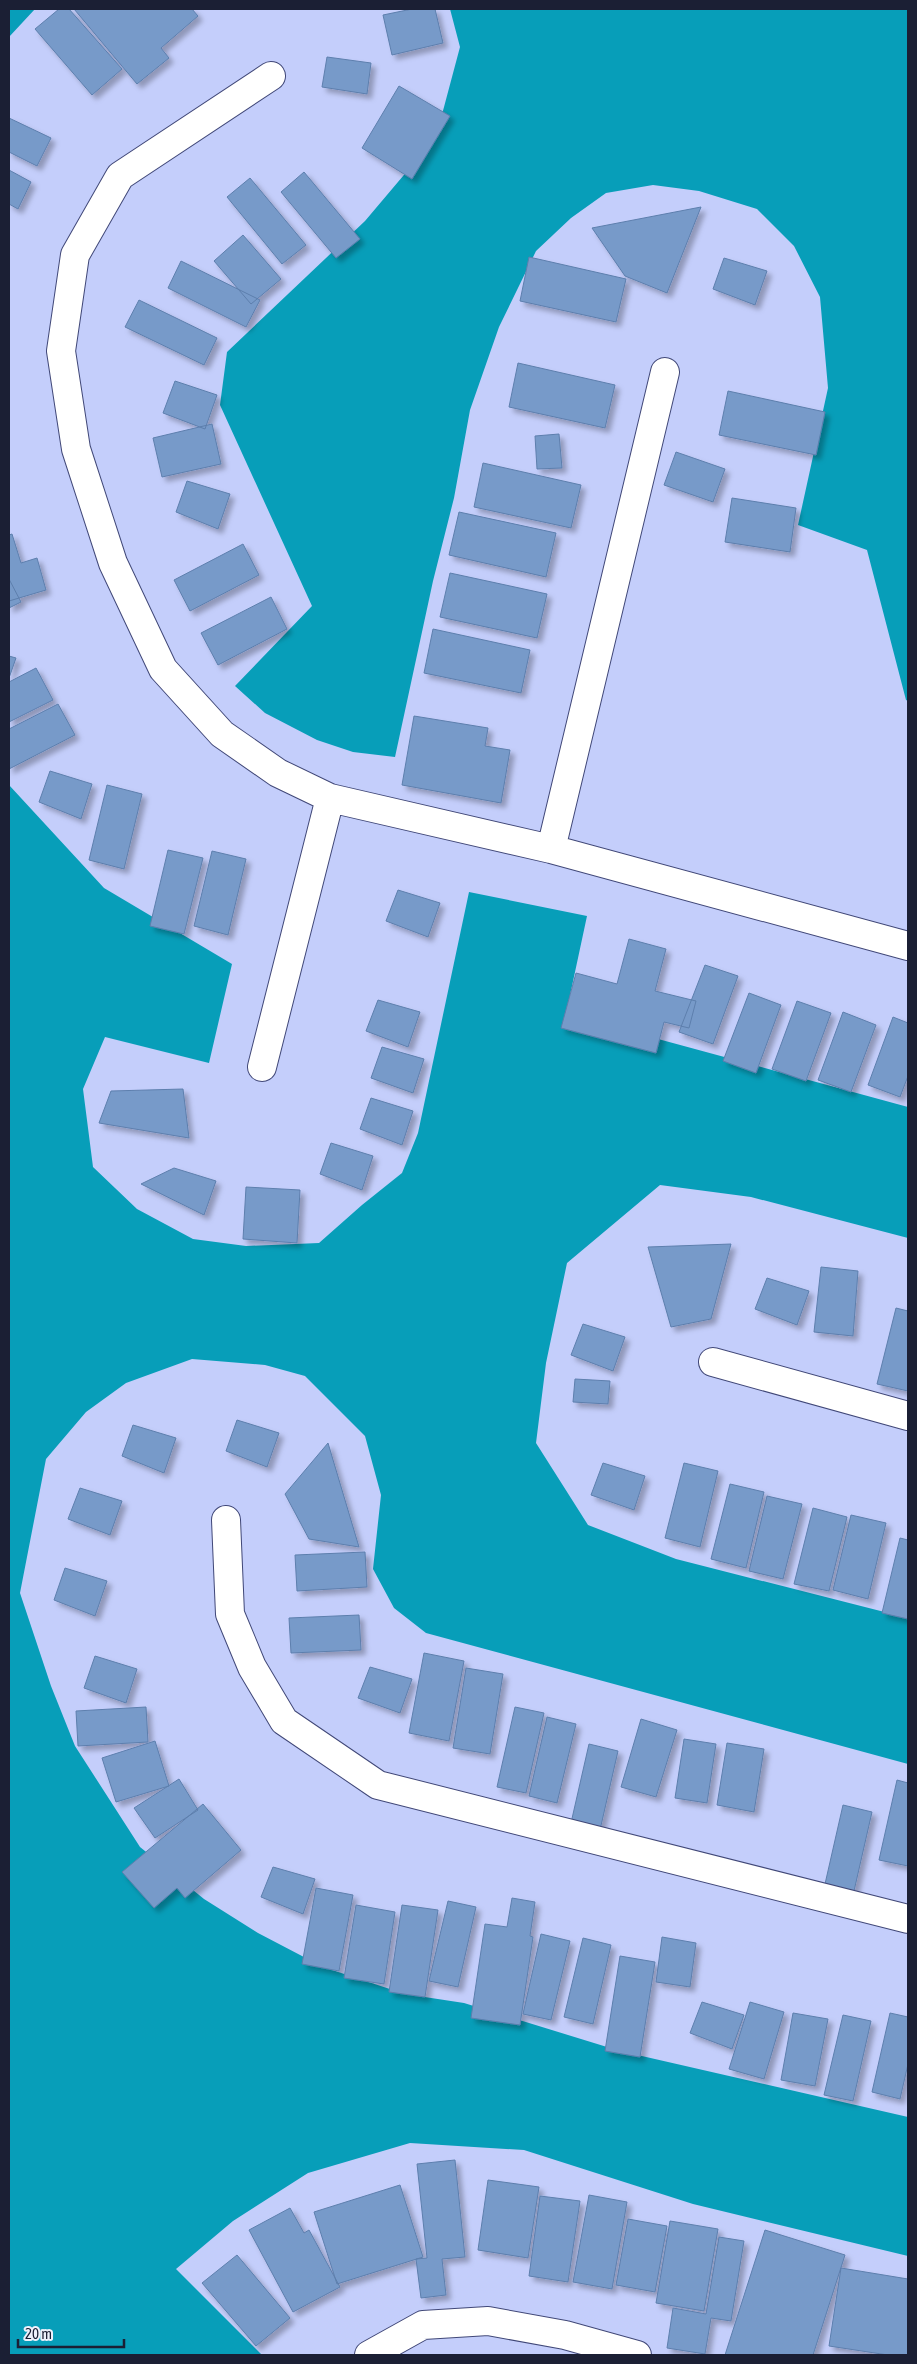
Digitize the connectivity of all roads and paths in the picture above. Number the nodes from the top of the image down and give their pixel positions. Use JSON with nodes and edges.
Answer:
{"nodes":[{"id":1,"x":271,"y":76,"type":"dead end"},
{"id":2,"x":665,"y":372,"type":"dead end"},
{"id":3,"x":330,"y":798,"type":"junction"},
{"id":4,"x":551,"y":849,"type":"junction"},
{"id":5,"x":908,"y":946,"type":"edge"},
{"id":6,"x":262,"y":1067,"type":"dead end"},
{"id":7,"x":713,"y":1362,"type":"dead end"},
{"id":8,"x":908,"y":1416,"type":"edge"},
{"id":9,"x":226,"y":1520,"type":"dead end"},
{"id":10,"x":908,"y":1919,"type":"edge"},
{"id":11,"x":369,"y":2355,"type":"edge"},
{"id":12,"x":637,"y":2355,"type":"edge"}],
"edges":[{"from":1,"to":3,"type":"street"},
{"from":2,"to":4,"type":"street"},
{"from":3,"to":4,"type":"street"},
{"from":3,"to":6,"type":"street"},
{"from":4,"to":5,"type":"street"},
{"from":7,"to":8,"type":"street"},
{"from":9,"to":10,"type":"street"},
{"from":11,"to":12,"type":"street"}]}
